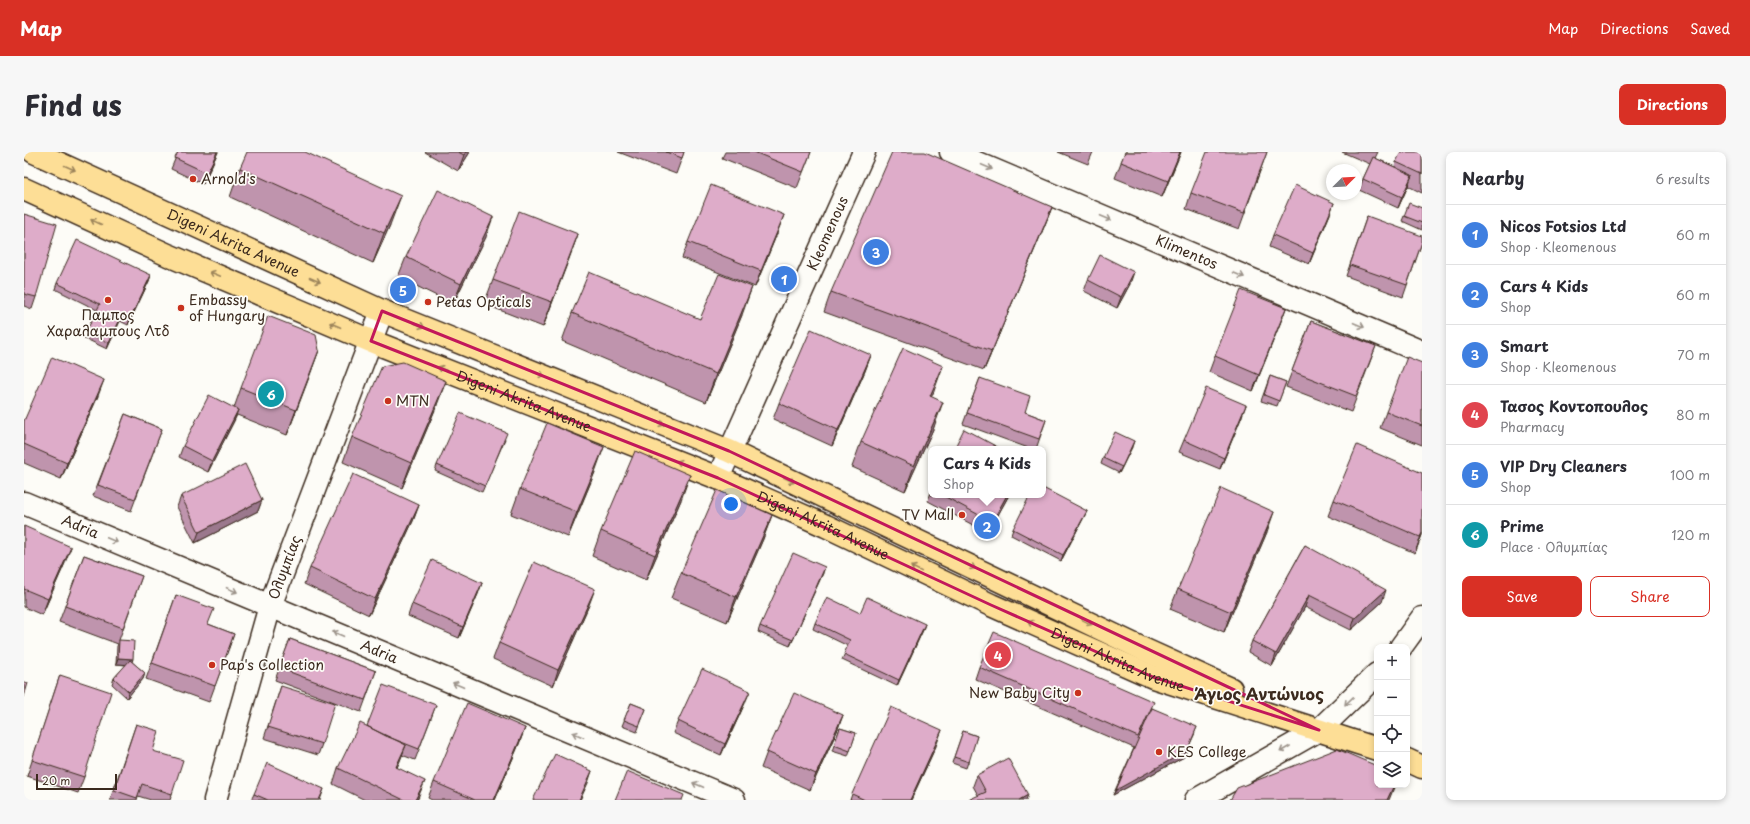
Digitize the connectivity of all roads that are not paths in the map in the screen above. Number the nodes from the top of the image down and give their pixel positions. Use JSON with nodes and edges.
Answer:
{"nodes":[{"id":1,"x":34,"y":152,"type":"edge"},
{"id":2,"x":864,"y":152,"type":"edge"},
{"id":3,"x":951,"y":152,"type":"edge"},
{"id":4,"x":24,"y":189,"type":"edge"},
{"id":5,"x":382,"y":311,"type":"junction"},
{"id":6,"x":371,"y":340,"type":"junction"},
{"id":7,"x":1422,"y":352,"type":"edge"},
{"id":8,"x":741,"y":425,"type":"junction"},
{"id":9,"x":729,"y":452,"type":"junction"},
{"id":10,"x":754,"y":463,"type":"junction"},
{"id":11,"x":718,"y":478,"type":"junction"},
{"id":12,"x":24,"y":503,"type":"edge"},
{"id":13,"x":270,"y":606,"type":"junction"},
{"id":14,"x":1422,"y":618,"type":"edge"},
{"id":15,"x":1403,"y":644,"type":"edge"},
{"id":16,"x":1374,"y":677,"type":"edge"},
{"id":17,"x":1319,"y":730,"type":"junction"},
{"id":18,"x":1374,"y":748,"type":"edge"},
{"id":19,"x":1410,"y":761,"type":"edge"},
{"id":20,"x":1422,"y":767,"type":"edge"},
{"id":21,"x":214,"y":800,"type":"edge"},
{"id":22,"x":734,"y":800,"type":"edge"},
{"id":23,"x":1196,"y":800,"type":"edge"}],
"edges":[{"from":1,"to":5,"type":"main road","name":"Digeni Akrita Avenue","one_way":true},
{"from":2,"to":8,"type":"street","name":"Kleomenous"},
{"from":3,"to":7,"type":"street","name":"Klimentos","one_way":true},
{"from":6,"to":4,"type":"main road","name":"Digeni Akrita Avenue","one_way":true},
{"from":5,"to":6,"type":"street","name":"Ολυμπίας"},
{"from":5,"to":9,"type":"main road","name":"Digeni Akrita Avenue","one_way":true},
{"from":11,"to":6,"type":"main road","name":"Digeni Akrita Avenue","one_way":true},
{"from":6,"to":13,"type":"street","name":"Ολυμπίας"},
{"from":8,"to":9,"type":"street","name":"Kleomenous"},
{"from":8,"to":10,"type":"street"},
{"from":9,"to":10,"type":"main road","name":"Digeni Akrita Avenue"},
{"from":9,"to":11,"type":"street","name":"Kleomenous"},
{"from":10,"to":17,"type":"main road","name":"Digeni Akrita Avenue","one_way":true},
{"from":17,"to":11,"type":"main road","name":"Digeni Akrita Avenue","one_way":true},
{"from":12,"to":13,"type":"street","name":"Adria","one_way":true},
{"from":13,"to":21,"type":"street","name":"Ολυμπίας"},
{"from":22,"to":13,"type":"street","name":"Adria","one_way":true},
{"from":14,"to":15,"type":"street"},
{"from":16,"to":17,"type":"street","one_way":true},
{"from":17,"to":18,"type":"main road"},
{"from":17,"to":23,"type":"street","one_way":true},
{"from":19,"to":20,"type":"main road"}]}
